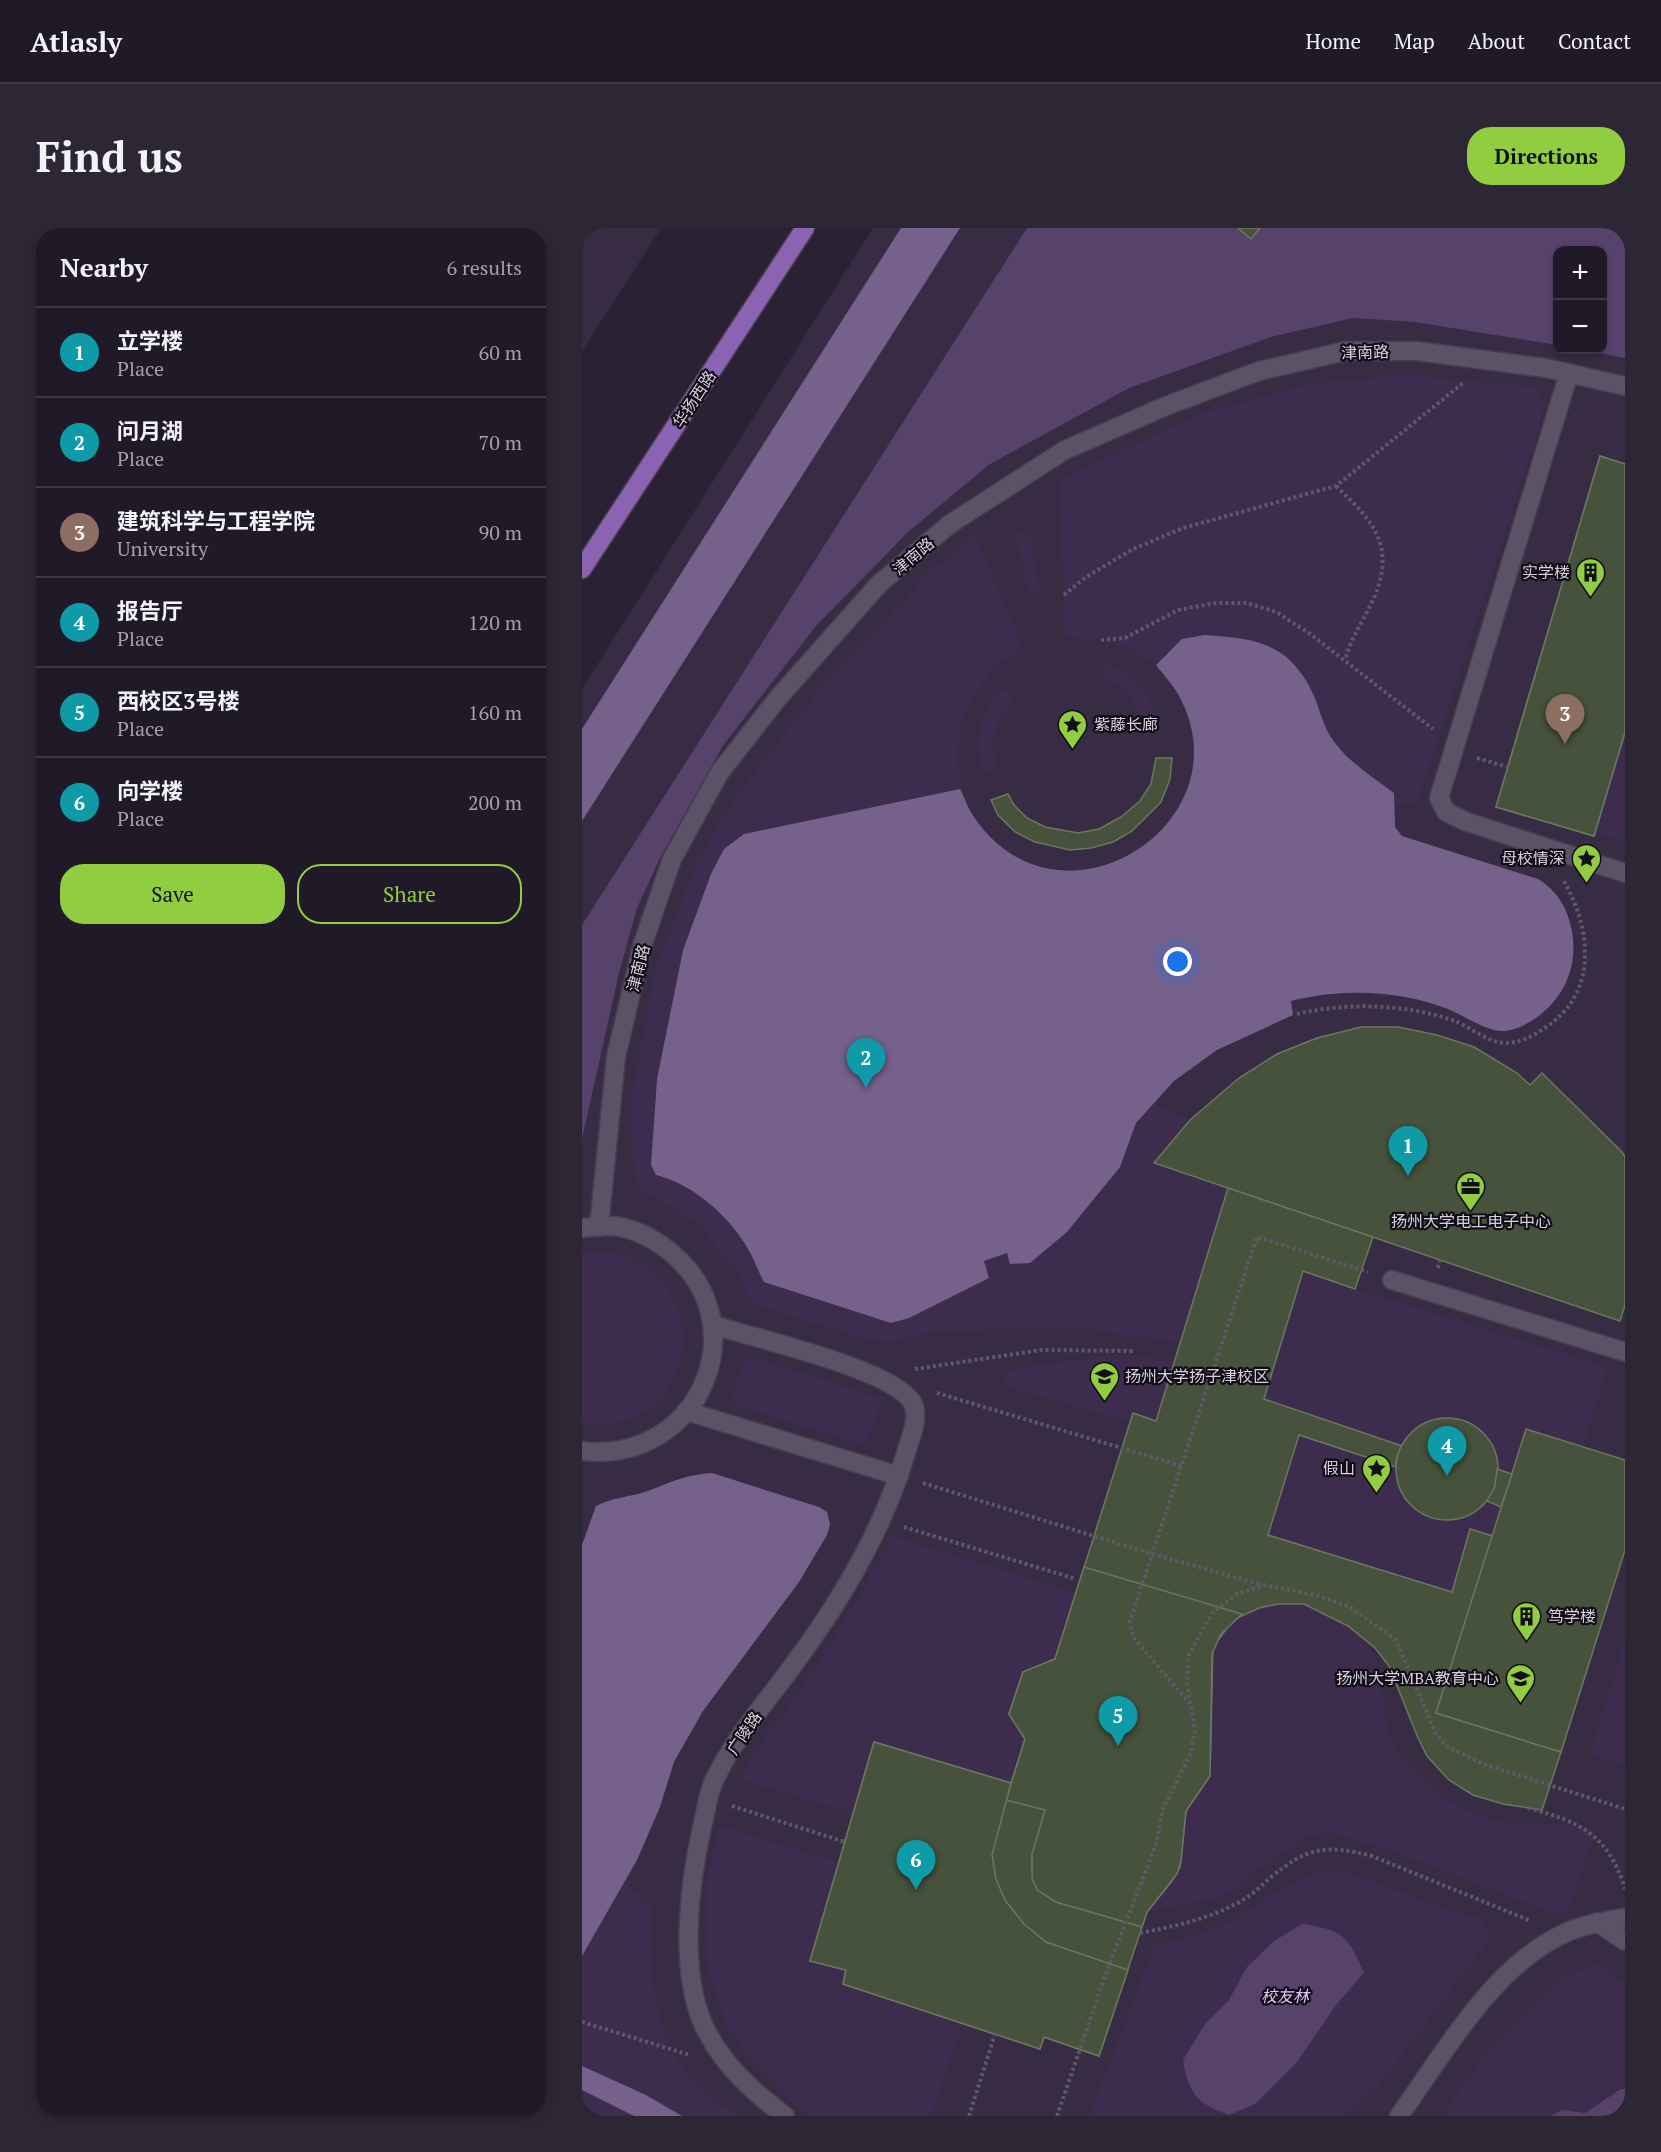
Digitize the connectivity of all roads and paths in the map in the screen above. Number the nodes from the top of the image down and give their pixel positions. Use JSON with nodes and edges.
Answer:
{"nodes":[{"id":1,"x":805,"y":228,"type":"edge"},
{"id":2,"x":1488,"y":360,"type":"junction"},
{"id":3,"x":1569,"y":373,"type":"junction"},
{"id":4,"x":1625,"y":386,"type":"edge"},
{"id":5,"x":1336,"y":486,"type":"junction"},
{"id":6,"x":582,"y":569,"type":"edge"},
{"id":7,"x":1064,"y":595,"type":"dead end"},
{"id":8,"x":1101,"y":639,"type":"dead end"},
{"id":9,"x":1345,"y":660,"type":"junction"},
{"id":10,"x":1455,"y":745,"type":"junction"},
{"id":11,"x":1508,"y":767,"type":"dead end"},
{"id":12,"x":1545,"y":846,"type":"junction"},
{"id":13,"x":1625,"y":873,"type":"edge"},
{"id":14,"x":1298,"y":1014,"type":"dead end"},
{"id":15,"x":591,"y":1227,"type":"edge"},
{"id":16,"x":1392,"y":1280,"type":"joint"},
{"id":17,"x":713,"y":1325,"type":"junction"},
{"id":18,"x":1135,"y":1351,"type":"dead end"},
{"id":19,"x":1625,"y":1352,"type":"edge"},
{"id":20,"x":870,"y":1373,"type":"junction"},
{"id":21,"x":686,"y":1411,"type":"junction"},
{"id":22,"x":1005,"y":1413,"type":"dead end"},
{"id":23,"x":582,"y":1451,"type":"edge"},
{"id":24,"x":1182,"y":1466,"type":"junction"},
{"id":25,"x":899,"y":1476,"type":"junction"},
{"id":26,"x":880,"y":1520,"type":"junction"},
{"id":27,"x":1152,"y":1554,"type":"junction"},
{"id":28,"x":1076,"y":1579,"type":"dead end"},
{"id":29,"x":1265,"y":1585,"type":"junction"},
{"id":30,"x":1192,"y":1706,"type":"junction"},
{"id":31,"x":709,"y":1798,"type":"junction"},
{"id":32,"x":1528,"y":1808,"type":"dead end"},
{"id":33,"x":1625,"y":1809,"type":"edge"},
{"id":34,"x":845,"y":1842,"type":"dead end"},
{"id":35,"x":1625,"y":1889,"type":"edge"},
{"id":36,"x":1625,"y":1918,"type":"edge"},
{"id":37,"x":1597,"y":1922,"type":"junction"},
{"id":38,"x":1140,"y":1933,"type":"dead end"},
{"id":39,"x":1563,"y":1934,"type":"junction"},
{"id":40,"x":1625,"y":1941,"type":"edge"},
{"id":41,"x":582,"y":2022,"type":"edge"},
{"id":42,"x":995,"y":2034,"type":"dead end"},
{"id":43,"x":728,"y":2066,"type":"junction"},
{"id":44,"x":785,"y":2116,"type":"edge"},
{"id":45,"x":969,"y":2116,"type":"edge"},
{"id":46,"x":1057,"y":2116,"type":"edge"},
{"id":47,"x":1399,"y":2116,"type":"edge"}],
"edges":[{"from":1,"to":6,"type":"main road","name":"华扬西路"},
{"from":2,"to":3,"type":"lane","name":"津南路"},
{"from":2,"to":5,"type":"path"},
{"from":2,"to":15,"type":"lane","name":"津南路"},
{"from":3,"to":4,"type":"lane","name":"津南路"},
{"from":3,"to":10,"type":"lane"},
{"from":5,"to":7,"type":"path"},
{"from":5,"to":9,"type":"path"},
{"from":8,"to":9,"type":"path"},
{"from":9,"to":10,"type":"path"},
{"from":10,"to":11,"type":"path"},
{"from":10,"to":12,"type":"lane"},
{"from":12,"to":13,"type":"lane"},
{"from":12,"to":14,"type":"path"},
{"from":15,"to":17,"type":"lane","name":"津南路"},
{"from":16,"to":19,"type":"lane"},
{"from":16,"to":24,"type":"path"},
{"from":17,"to":20,"type":"lane"},
{"from":17,"to":21,"type":"lane","name":"津南路"},
{"from":18,"to":20,"type":"path"},
{"from":20,"to":25,"type":"lane","name":"广陵路"},
{"from":21,"to":23,"type":"lane","name":"津南路"},
{"from":21,"to":25,"type":"lane"},
{"from":22,"to":24,"type":"path"},
{"from":24,"to":27,"type":"path"},
{"from":25,"to":26,"type":"lane","name":"广陵路"},
{"from":25,"to":27,"type":"path"},
{"from":26,"to":28,"type":"path"},
{"from":26,"to":31,"type":"lane","name":"广陵路"},
{"from":27,"to":29,"type":"path"},
{"from":27,"to":30,"type":"path"},
{"from":29,"to":30,"type":"path"},
{"from":29,"to":33,"type":"path"},
{"from":30,"to":46,"type":"path"},
{"from":31,"to":34,"type":"path"},
{"from":31,"to":43,"type":"lane","name":"广陵路"},
{"from":32,"to":35,"type":"path"},
{"from":36,"to":37,"type":"lane"},
{"from":37,"to":39,"type":"lane"},
{"from":37,"to":40,"type":"lane"},
{"from":38,"to":39,"type":"path"},
{"from":39,"to":47,"type":"lane"},
{"from":41,"to":43,"type":"path"},
{"from":42,"to":45,"type":"path"},
{"from":43,"to":44,"type":"lane","name":"广陵路"}]}
